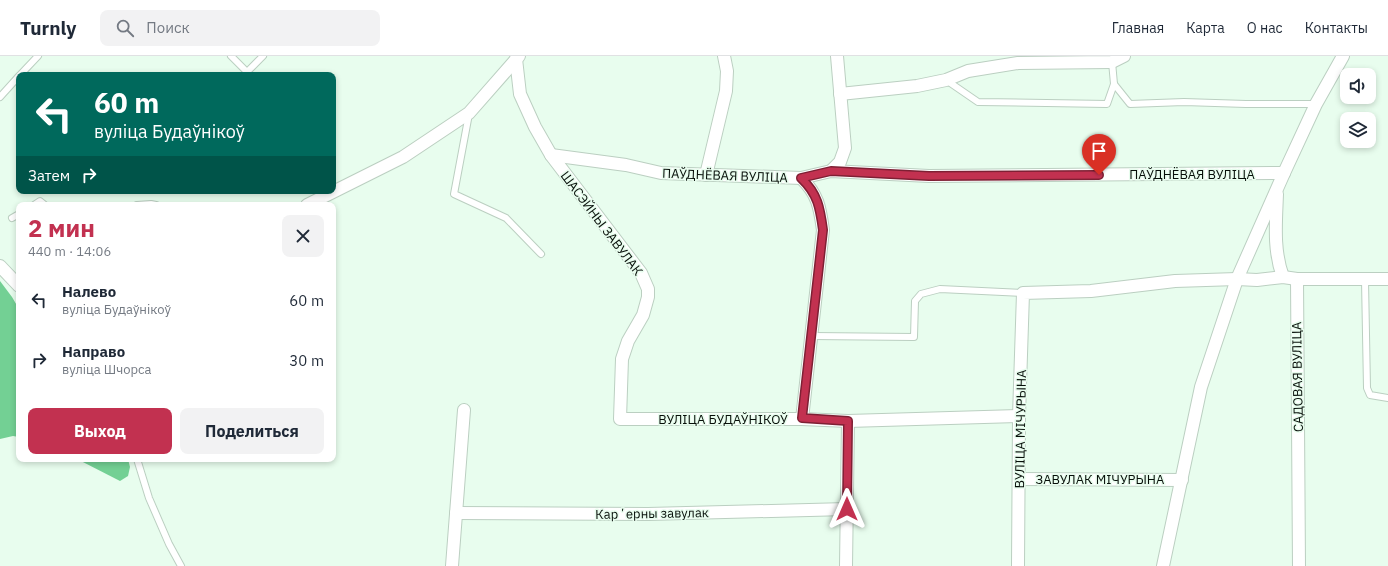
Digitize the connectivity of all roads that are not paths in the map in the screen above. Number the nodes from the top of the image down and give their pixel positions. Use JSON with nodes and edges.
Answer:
{"nodes":[{"id":1,"x":38,"y":56,"type":"edge"},
{"id":2,"x":231,"y":56,"type":"edge"},
{"id":3,"x":263,"y":56,"type":"edge"},
{"id":4,"x":724,"y":56,"type":"edge"},
{"id":5,"x":837,"y":56,"type":"edge"},
{"id":6,"x":1124,"y":56,"type":"edge"},
{"id":7,"x":1343,"y":56,"type":"edge"},
{"id":8,"x":517,"y":58,"type":"edge"},
{"id":9,"x":1020,"y":60,"type":"edge"},
{"id":10,"x":1112,"y":62,"type":"junction"},
{"id":11,"x":24,"y":72,"type":"edge"},
{"id":12,"x":16,"y":80,"type":"edge"},
{"id":13,"x":946,"y":80,"type":"junction"},
{"id":14,"x":1114,"y":84,"type":"junction"},
{"id":15,"x":840,"y":94,"type":"junction"},
{"id":16,"x":0,"y":97,"type":"edge"},
{"id":17,"x":1316,"y":104,"type":"junction"},
{"id":18,"x":469,"y":113,"type":"junction"},
{"id":19,"x":551,"y":155,"type":"junction"},
{"id":20,"x":831,"y":171,"type":"junction"},
{"id":21,"x":1284,"y":173,"type":"junction"},
{"id":22,"x":706,"y":175,"type":"junction"},
{"id":23,"x":801,"y":178,"type":"junction"},
{"id":24,"x":1277,"y":189,"type":"junction"},
{"id":25,"x":336,"y":190,"type":"edge"},
{"id":26,"x":329,"y":194,"type":"edge"},
{"id":27,"x":313,"y":202,"type":"edge"},
{"id":28,"x":16,"y":216,"type":"edge"},
{"id":29,"x":12,"y":218,"type":"dead end"},
{"id":30,"x":541,"y":254,"type":"dead end"},
{"id":31,"x":0,"y":266,"type":"edge"},
{"id":32,"x":1283,"y":277,"type":"junction"},
{"id":33,"x":1237,"y":279,"type":"junction"},
{"id":34,"x":1296,"y":279,"type":"junction"},
{"id":35,"x":1388,"y":279,"type":"edge"},
{"id":36,"x":1365,"y":280,"type":"junction"},
{"id":37,"x":16,"y":283,"type":"edge"},
{"id":38,"x":1023,"y":292,"type":"junction"},
{"id":39,"x":812,"y":336,"type":"junction"},
{"id":40,"x":1388,"y":398,"type":"edge"},
{"id":41,"x":464,"y":410,"type":"dead end"},
{"id":42,"x":1019,"y":416,"type":"junction"},
{"id":43,"x":802,"y":418,"type":"junction"},
{"id":44,"x":620,"y":419,"type":"joint"},
{"id":45,"x":848,"y":421,"type":"junction"},
{"id":46,"x":138,"y":462,"type":"edge"},
{"id":47,"x":1019,"y":479,"type":"junction"},
{"id":48,"x":1182,"y":480,"type":"junction"},
{"id":49,"x":847,"y":509,"type":"junction"},
{"id":50,"x":456,"y":513,"type":"junction"},
{"id":51,"x":181,"y":566,"type":"edge"},
{"id":52,"x":452,"y":566,"type":"edge"},
{"id":53,"x":846,"y":566,"type":"edge"},
{"id":54,"x":1018,"y":566,"type":"edge"},
{"id":55,"x":1163,"y":566,"type":"edge"},
{"id":56,"x":1299,"y":566,"type":"edge"}],
"edges":[{"from":1,"to":11,"type":"lane"},
{"from":2,"to":3,"type":"lane"},
{"from":4,"to":22,"type":"street"},
{"from":5,"to":15,"type":"street"},
{"from":6,"to":10,"type":"street"},
{"from":7,"to":17,"type":"street"},
{"from":8,"to":18,"type":"street"},
{"from":8,"to":19,"type":"street","name":"ШАСЭЙНЫ ЗАВУЛАК"},
{"from":9,"to":10,"type":"street"},
{"from":9,"to":13,"type":"street"},
{"from":10,"to":14,"type":"lane"},
{"from":12,"to":16,"type":"lane"},
{"from":13,"to":14,"type":"lane"},
{"from":13,"to":15,"type":"street"},
{"from":14,"to":17,"type":"lane"},
{"from":15,"to":20,"type":"street"},
{"from":17,"to":21,"type":"street"},
{"from":18,"to":25,"type":"street"},
{"from":18,"to":30,"type":"lane"},
{"from":19,"to":22,"type":"street","name":"ПАЎДНЁВАЯ ВУЛІЦА"},
{"from":19,"to":44,"type":"street","name":"ШАСЭЙНЫ ЗАВУЛАК"},
{"from":20,"to":21,"type":"street","name":"ПАЎДНЁВАЯ ВУЛІЦА"},
{"from":20,"to":23,"type":"street","name":"ПАЎДНЁВАЯ ВУЛІЦА"},
{"from":21,"to":24,"type":"street"},
{"from":22,"to":23,"type":"street","name":"ПАЎДНЁВАЯ ВУЛІЦА"},
{"from":23,"to":39,"type":"street"},
{"from":24,"to":32,"type":"street"},
{"from":24,"to":33,"type":"street"},
{"from":26,"to":27,"type":"street"},
{"from":28,"to":29,"type":"lane"},
{"from":31,"to":37,"type":"street"},
{"from":32,"to":33,"type":"street"},
{"from":32,"to":34,"type":"street"},
{"from":33,"to":38,"type":"street"},
{"from":33,"to":48,"type":"street"},
{"from":34,"to":36,"type":"street"},
{"from":34,"to":56,"type":"street","name":"САДОВАЯ ВУЛІЦА"},
{"from":35,"to":36,"type":"street"},
{"from":36,"to":40,"type":"lane"},
{"from":38,"to":39,"type":"lane"},
{"from":38,"to":42,"type":"street","name":"ВУЛІЦА МІЧУРЫНА"},
{"from":39,"to":43,"type":"street"},
{"from":41,"to":50,"type":"street"},
{"from":42,"to":45,"type":"street","name":"ВУЛІЦА БУДАЎНІКОЎ"},
{"from":42,"to":47,"type":"street","name":"ВУЛІЦА МІЧУРЫНА"},
{"from":43,"to":44,"type":"street","name":"ВУЛІЦА БУДАЎНІКОЎ"},
{"from":43,"to":45,"type":"street","name":"ВУЛІЦА БУДАЎНІКОЎ"},
{"from":45,"to":49,"type":"street"},
{"from":46,"to":51,"type":"lane"},
{"from":47,"to":48,"type":"street","name":"ЗАВУЛАК МІЧУРЫНА"},
{"from":47,"to":54,"type":"street","name":"ВУЛІЦА МІЧУРЫНА"},
{"from":48,"to":55,"type":"street"},
{"from":49,"to":50,"type":"street","name":"Карʼерны завулак"},
{"from":49,"to":53,"type":"street"},
{"from":50,"to":52,"type":"street"}]}
